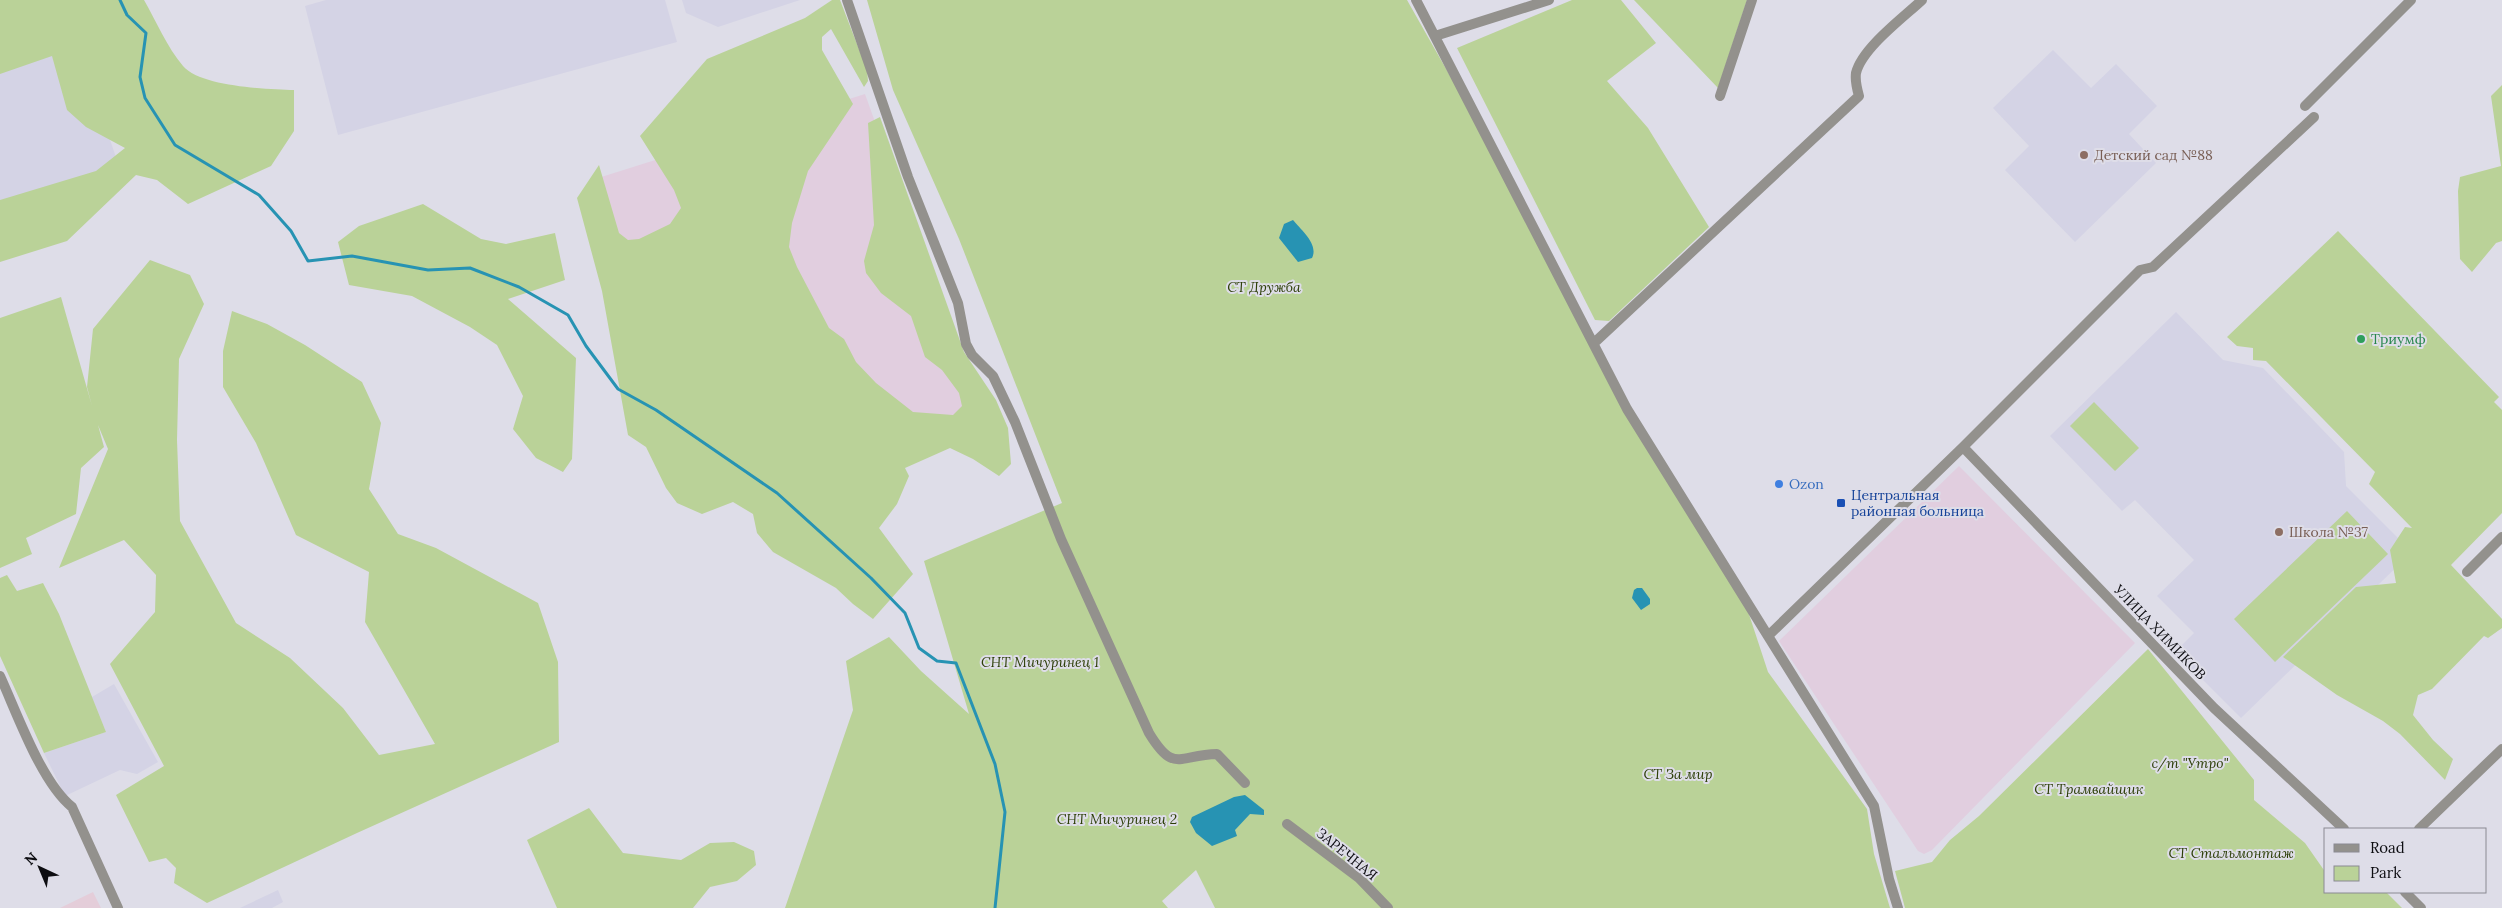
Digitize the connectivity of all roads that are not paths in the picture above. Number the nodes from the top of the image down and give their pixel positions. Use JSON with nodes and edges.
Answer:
{"nodes":[{"id":1,"x":847,"y":0,"type":"edge"},
{"id":2,"x":1416,"y":0,"type":"edge"},
{"id":3,"x":1549,"y":0,"type":"edge"},
{"id":4,"x":1752,"y":0,"type":"edge"},
{"id":5,"x":1922,"y":0,"type":"edge"},
{"id":6,"x":2411,"y":0,"type":"edge"},
{"id":7,"x":1435,"y":36,"type":"junction"},
{"id":8,"x":1720,"y":96,"type":"dead end"},
{"id":9,"x":2305,"y":106,"type":"dead end"},
{"id":10,"x":2314,"y":117,"type":"dead end"},
{"id":11,"x":1594,"y":344,"type":"junction"},
{"id":12,"x":1963,"y":447,"type":"junction"},
{"id":13,"x":2502,"y":537,"type":"edge"},
{"id":14,"x":2467,"y":572,"type":"dead end"},
{"id":15,"x":1768,"y":636,"type":"junction"},
{"id":16,"x":0,"y":676,"type":"edge"},
{"id":17,"x":2502,"y":749,"type":"edge"},
{"id":18,"x":1245,"y":783,"type":"dead end"},
{"id":19,"x":1287,"y":824,"type":"dead end"},
{"id":20,"x":2343,"y":828,"type":"edge"},
{"id":21,"x":2419,"y":828,"type":"edge"},
{"id":22,"x":2406,"y":893,"type":"edge"},
{"id":23,"x":118,"y":908,"type":"edge"},
{"id":24,"x":1388,"y":908,"type":"edge"},
{"id":25,"x":1898,"y":908,"type":"edge"},
{"id":26,"x":2421,"y":908,"type":"edge"}],
"edges":[{"from":1,"to":18,"type":"street"},
{"from":2,"to":7,"type":"street"},
{"from":3,"to":7,"type":"street"},
{"from":4,"to":8,"type":"street"},
{"from":5,"to":11,"type":"street"},
{"from":6,"to":9,"type":"street"},
{"from":7,"to":11,"type":"street"},
{"from":10,"to":12,"type":"street"},
{"from":11,"to":15,"type":"street"},
{"from":12,"to":15,"type":"street"},
{"from":12,"to":20,"type":"street","name":"УЛИЦА ХИМИКОВ"},
{"from":13,"to":14,"type":"street"},
{"from":15,"to":25,"type":"street"},
{"from":16,"to":23,"type":"street"},
{"from":17,"to":21,"type":"street"},
{"from":19,"to":24,"type":"street","name":"ЗАРЕЧНАЯ"},
{"from":22,"to":26,"type":"street"}]}
